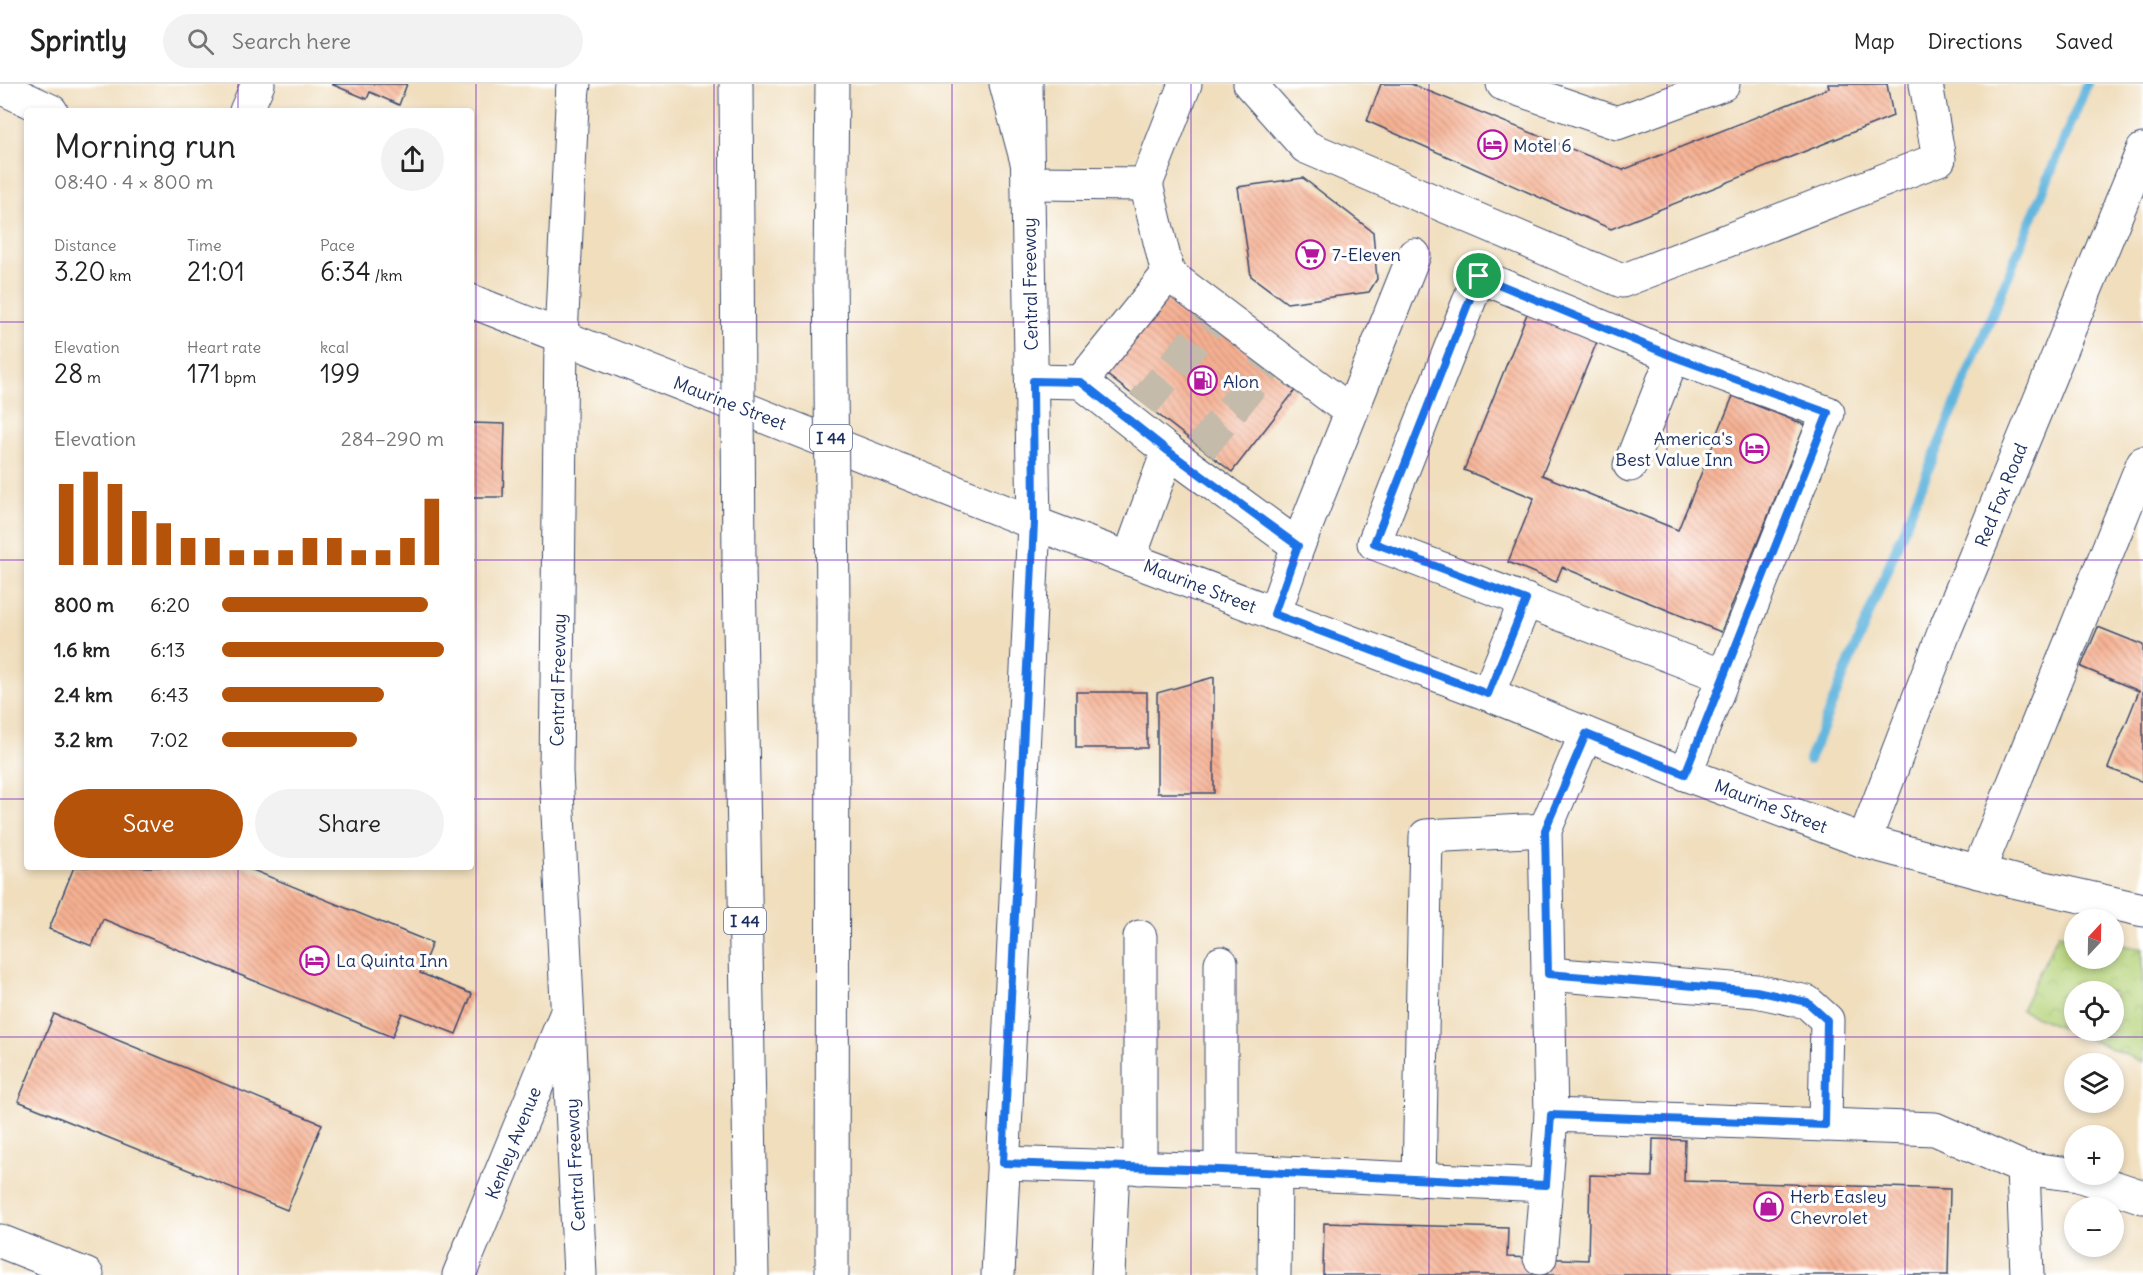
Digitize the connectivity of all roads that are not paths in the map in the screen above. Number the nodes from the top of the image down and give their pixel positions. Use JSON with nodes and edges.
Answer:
{"nodes":[{"id":1,"x":736,"y":84,"type":"edge"},
{"id":2,"x":832,"y":84,"type":"edge"},
{"id":3,"x":1005,"y":84,"type":"edge"},
{"id":4,"x":1026,"y":84,"type":"edge"},
{"id":5,"x":1185,"y":84,"type":"edge"},
{"id":6,"x":1251,"y":84,"type":"edge"},
{"id":7,"x":1503,"y":84,"type":"edge"},
{"id":8,"x":1722,"y":84,"type":"edge"},
{"id":9,"x":1926,"y":84,"type":"edge"},
{"id":10,"x":1,"y":86,"type":"edge"},
{"id":11,"x":573,"y":86,"type":"edge"},
{"id":12,"x":45,"y":108,"type":"edge"},
{"id":13,"x":2143,"y":150,"type":"edge"},
{"id":14,"x":1028,"y":172,"type":"junction"},
{"id":15,"x":1146,"y":184,"type":"junction"},
{"id":16,"x":2134,"y":196,"type":"edge"},
{"id":17,"x":1414,"y":255,"type":"dead end"},
{"id":18,"x":1168,"y":274,"type":"junction"},
{"id":19,"x":474,"y":302,"type":"edge"},
{"id":20,"x":561,"y":337,"type":"junction"},
{"id":21,"x":1672,"y":356,"type":"junction"},
{"id":22,"x":1033,"y":381,"type":"junction"},
{"id":23,"x":1081,"y":382,"type":"junction"},
{"id":24,"x":1351,"y":412,"type":"junction"},
{"id":25,"x":1186,"y":455,"type":"junction"},
{"id":26,"x":2143,"y":464,"type":"edge"},
{"id":27,"x":1630,"y":465,"type":"dead end"},
{"id":28,"x":1034,"y":522,"type":"junction"},
{"id":29,"x":1298,"y":546,"type":"junction"},
{"id":30,"x":1129,"y":559,"type":"junction"},
{"id":31,"x":1526,"y":600,"type":"junction"},
{"id":32,"x":1274,"y":614,"type":"junction"},
{"id":33,"x":1723,"y":676,"type":"junction"},
{"id":34,"x":1488,"y":694,"type":"junction"},
{"id":35,"x":1586,"y":734,"type":"junction"},
{"id":36,"x":1685,"y":774,"type":"junction"},
{"id":37,"x":1545,"y":830,"type":"junction"},
{"id":38,"x":1864,"y":841,"type":"junction"},
{"id":39,"x":1978,"y":872,"type":"junction"},
{"id":40,"x":2143,"y":910,"type":"edge"},
{"id":41,"x":1140,"y":937,"type":"dead end"},
{"id":42,"x":1221,"y":963,"type":"dead end"},
{"id":43,"x":1548,"y":974,"type":"junction"},
{"id":44,"x":567,"y":1012,"type":"junction"},
{"id":45,"x":1551,"y":1115,"type":"junction"},
{"id":46,"x":1825,"y":1125,"type":"junction"},
{"id":47,"x":1003,"y":1163,"type":"junction"},
{"id":48,"x":1126,"y":1168,"type":"junction"},
{"id":49,"x":2023,"y":1168,"type":"junction"},
{"id":50,"x":1221,"y":1170,"type":"junction"},
{"id":51,"x":1275,"y":1173,"type":"junction"},
{"id":52,"x":1419,"y":1180,"type":"junction"},
{"id":53,"x":1546,"y":1185,"type":"junction"},
{"id":54,"x":2143,"y":1197,"type":"edge"},
{"id":55,"x":0,"y":1241,"type":"edge"},
{"id":56,"x":1540,"y":1258,"type":"dead end"},
{"id":57,"x":87,"y":1275,"type":"edge"},
{"id":58,"x":459,"y":1275,"type":"edge"},
{"id":59,"x":580,"y":1275,"type":"edge"},
{"id":60,"x":752,"y":1275,"type":"edge"},
{"id":61,"x":832,"y":1275,"type":"edge"},
{"id":62,"x":998,"y":1275,"type":"edge"},
{"id":63,"x":1108,"y":1275,"type":"edge"},
{"id":64,"x":1274,"y":1275,"type":"edge"},
{"id":65,"x":2027,"y":1275,"type":"edge"}],
"edges":[{"from":1,"to":60,"type":"main road","number":"I 44","bridge":true},
{"from":2,"to":61,"type":"main road","number":"I 44","bridge":true},
{"from":3,"to":14,"type":"main road"},
{"from":4,"to":14,"type":"main road","name":"Central Freeway"},
{"from":5,"to":15,"type":"main road"},
{"from":6,"to":9,"type":"main road"},
{"from":7,"to":8,"type":"main road"},
{"from":10,"to":12,"type":"main road"},
{"from":11,"to":20,"type":"main road","name":"Central Freeway"},
{"from":13,"to":16,"type":"main road","name":"Red Fox Road"},
{"from":14,"to":15,"type":"main road"},
{"from":14,"to":22,"type":"main road","name":"Central Freeway"},
{"from":15,"to":18,"type":"main road"},
{"from":16,"to":38,"type":"main road","name":"Red Fox Road"},
{"from":17,"to":24,"type":"main road"},
{"from":18,"to":23,"type":"main road"},
{"from":18,"to":24,"type":"main road"},
{"from":19,"to":20,"type":"main road","name":"Maurine Street"},
{"from":20,"to":28,"type":"main road","name":"Maurine Street"},
{"from":20,"to":44,"type":"main road","name":"Central Freeway"},
{"from":21,"to":27,"type":"main road"},
{"from":21,"to":31,"type":"main road"},
{"from":21,"to":33,"type":"main road"},
{"from":22,"to":23,"type":"main road"},
{"from":22,"to":28,"type":"main road","name":"Central Freeway"},
{"from":23,"to":25,"type":"main road"},
{"from":24,"to":29,"type":"main road"},
{"from":25,"to":29,"type":"main road"},
{"from":25,"to":30,"type":"main road"},
{"from":26,"to":39,"type":"main road"},
{"from":28,"to":30,"type":"main road","name":"Maurine Street"},
{"from":28,"to":47,"type":"main road","name":"Central Freeway"},
{"from":29,"to":32,"type":"main road"},
{"from":30,"to":32,"type":"main road","name":"Maurine Street"},
{"from":31,"to":33,"type":"main road"},
{"from":31,"to":34,"type":"main road"},
{"from":32,"to":34,"type":"main road","name":"Maurine Street"},
{"from":33,"to":36,"type":"main road"},
{"from":34,"to":35,"type":"main road","name":"Maurine Street"},
{"from":35,"to":36,"type":"main road","name":"Maurine Street"},
{"from":35,"to":37,"type":"main road"},
{"from":36,"to":38,"type":"main road","name":"Maurine Street"},
{"from":37,"to":43,"type":"main road"},
{"from":37,"to":52,"type":"main road"},
{"from":38,"to":39,"type":"main road","name":"Maurine Street"},
{"from":39,"to":40,"type":"main road","name":"Maurine Street"},
{"from":41,"to":48,"type":"main road"},
{"from":42,"to":50,"type":"main road"},
{"from":43,"to":45,"type":"main road"},
{"from":43,"to":46,"type":"main road"},
{"from":44,"to":58,"type":"main road","name":"Kenley Avenue"},
{"from":44,"to":59,"type":"main road","name":"Central Freeway"},
{"from":45,"to":46,"type":"main road"},
{"from":45,"to":53,"type":"main road"},
{"from":46,"to":49,"type":"main road"},
{"from":47,"to":48,"type":"main road"},
{"from":47,"to":62,"type":"main road","name":"Central Freeway"},
{"from":48,"to":50,"type":"main road"},
{"from":48,"to":63,"type":"main road"},
{"from":49,"to":54,"type":"main road"},
{"from":49,"to":65,"type":"main road"},
{"from":50,"to":51,"type":"main road"},
{"from":51,"to":52,"type":"main road"},
{"from":51,"to":64,"type":"main road"},
{"from":52,"to":53,"type":"main road"},
{"from":53,"to":56,"type":"main road"},
{"from":55,"to":57,"type":"main road"}]}
